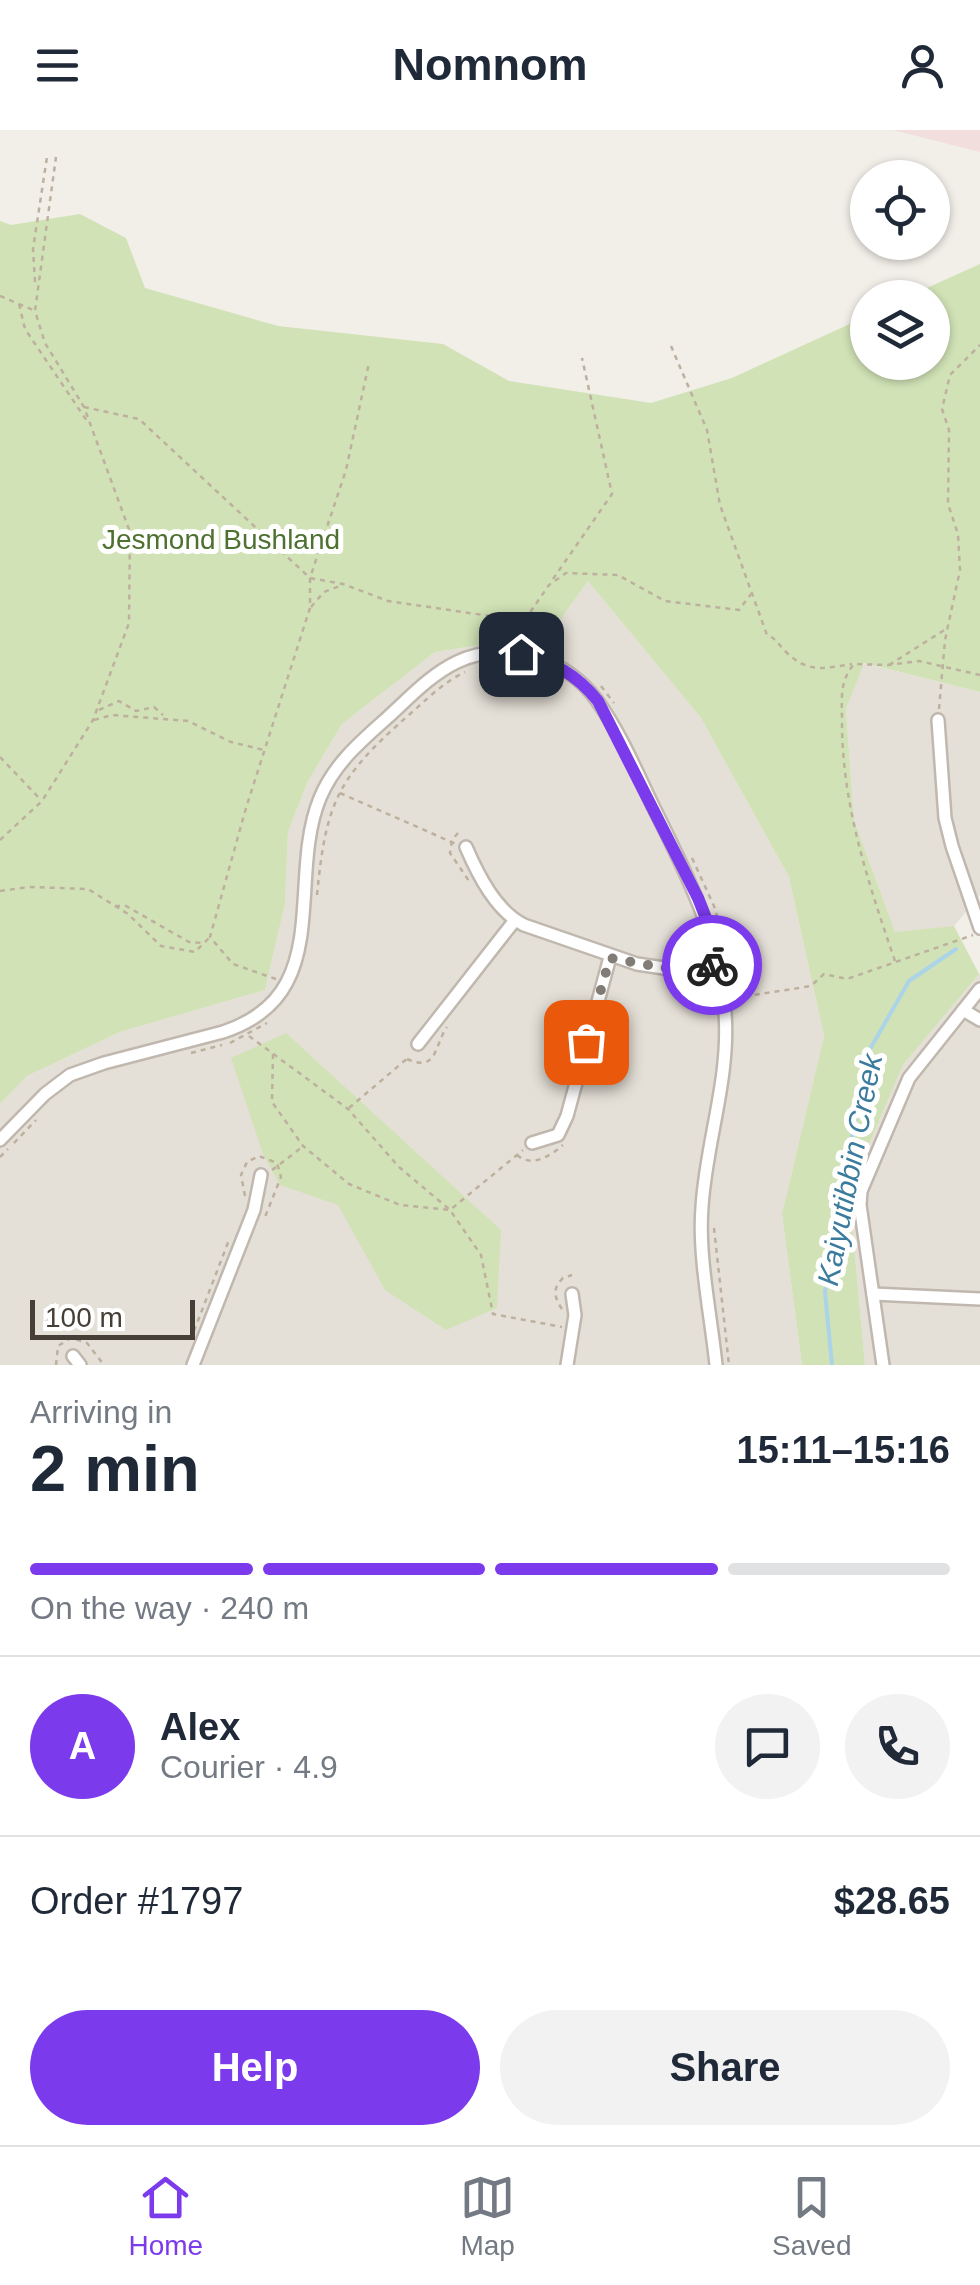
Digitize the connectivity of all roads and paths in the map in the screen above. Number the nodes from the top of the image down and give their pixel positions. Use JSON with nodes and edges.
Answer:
{"nodes":[{"id":1,"x":56,"y":156,"type":"dead end"},
{"id":2,"x":47,"y":157,"type":"dead end"},
{"id":3,"x":36,"y":294,"type":"junction"},
{"id":4,"x":0,"y":296,"type":"edge"},
{"id":5,"x":19,"y":304,"type":"junction"},
{"id":6,"x":35,"y":311,"type":"junction"},
{"id":7,"x":980,"y":345,"type":"edge"},
{"id":8,"x":671,"y":346,"type":"dead end"},
{"id":9,"x":582,"y":358,"type":"dead end"},
{"id":10,"x":369,"y":362,"type":"dead end"},
{"id":11,"x":84,"y":406,"type":"junction"},
{"id":12,"x":91,"y":426,"type":"junction"},
{"id":13,"x":310,"y":578,"type":"junction"},
{"id":14,"x":343,"y":584,"type":"junction"},
{"id":15,"x":549,"y":584,"type":"junction"},
{"id":16,"x":751,"y":594,"type":"junction"},
{"id":17,"x":310,"y":608,"type":"junction"},
{"id":18,"x":947,"y":629,"type":"junction"},
{"id":19,"x":854,"y":664,"type":"junction"},
{"id":20,"x":942,"y":664,"type":"junction"},
{"id":21,"x":888,"y":666,"type":"junction"},
{"id":22,"x":476,"y":668,"type":"dead end"},
{"id":23,"x":980,"y":675,"type":"edge"},
{"id":24,"x":599,"y":684,"type":"dead end"},
{"id":25,"x":98,"y":710,"type":"junction"},
{"id":26,"x":620,"y":714,"type":"dead end"},
{"id":27,"x":165,"y":717,"type":"junction"},
{"id":28,"x":92,"y":720,"type":"junction"},
{"id":29,"x":938,"y":720,"type":"joint"},
{"id":30,"x":262,"y":749,"type":"junction"},
{"id":31,"x":0,"y":757,"type":"edge"},
{"id":32,"x":339,"y":792,"type":"junction"},
{"id":33,"x":42,"y":801,"type":"junction"},
{"id":34,"x":0,"y":840,"type":"edge"},
{"id":35,"x":450,"y":842,"type":"dead end"},
{"id":36,"x":466,"y":848,"type":"dead end"},
{"id":37,"x":689,"y":852,"type":"dead end"},
{"id":38,"x":0,"y":891,"type":"edge"},
{"id":39,"x":114,"y":906,"type":"junction"},
{"id":40,"x":316,"y":906,"type":"dead end"},
{"id":41,"x":515,"y":920,"type":"junction"},
{"id":42,"x":980,"y":931,"type":"edge"},
{"id":43,"x":210,"y":937,"type":"junction"},
{"id":44,"x":204,"y":943,"type":"junction"},
{"id":45,"x":610,"y":958,"type":"junction"},
{"id":46,"x":895,"y":961,"type":"junction"},
{"id":47,"x":719,"y":964,"type":"junction"},
{"id":48,"x":286,"y":983,"type":"junction"},
{"id":49,"x":980,"y":989,"type":"edge"},
{"id":50,"x":730,"y":998,"type":"junction"},
{"id":51,"x":963,"y":1010,"type":"junction"},
{"id":52,"x":278,"y":1014,"type":"dead end"},
{"id":53,"x":456,"y":1015,"type":"dead end"},
{"id":54,"x":980,"y":1020,"type":"edge"},
{"id":55,"x":244,"y":1031,"type":"junction"},
{"id":56,"x":418,"y":1044,"type":"dead end"},
{"id":57,"x":273,"y":1054,"type":"junction"},
{"id":58,"x":181,"y":1056,"type":"dead end"},
{"id":59,"x":348,"y":1109,"type":"junction"},
{"id":60,"x":40,"y":1116,"type":"dead end"},
{"id":61,"x":0,"y":1140,"type":"edge"},
{"id":62,"x":568,"y":1140,"type":"dead end"},
{"id":63,"x":532,"y":1143,"type":"joint"},
{"id":64,"x":304,"y":1146,"type":"junction"},
{"id":65,"x":517,"y":1155,"type":"junction"},
{"id":66,"x":0,"y":1157,"type":"edge"},
{"id":67,"x":279,"y":1166,"type":"junction"},
{"id":68,"x":261,"y":1174,"type":"joint"},
{"id":69,"x":245,"y":1199,"type":"dead end"},
{"id":70,"x":450,"y":1210,"type":"junction"},
{"id":71,"x":713,"y":1216,"type":"dead end"},
{"id":72,"x":230,"y":1238,"type":"dead end"},
{"id":73,"x":572,"y":1276,"type":"dead end"},
{"id":74,"x":572,"y":1294,"type":"dead end"},
{"id":75,"x":873,"y":1294,"type":"junction"},
{"id":76,"x":980,"y":1299,"type":"edge"},
{"id":77,"x":568,"y":1328,"type":"junction"},
{"id":78,"x":191,"y":1338,"type":"dead end"},
{"id":79,"x":193,"y":1365,"type":"edge"},
{"id":80,"x":567,"y":1365,"type":"edge"},
{"id":81,"x":716,"y":1365,"type":"edge"},
{"id":82,"x":729,"y":1365,"type":"edge"},
{"id":83,"x":884,"y":1365,"type":"edge"}],
"edges":[{"from":1,"to":3,"type":"path"},
{"from":2,"to":3,"type":"path"},
{"from":3,"to":6,"type":"path"},
{"from":4,"to":5,"type":"path"},
{"from":5,"to":6,"type":"path"},
{"from":5,"to":12,"type":"path"},
{"from":6,"to":11,"type":"path"},
{"from":7,"to":18,"type":"path"},
{"from":8,"to":16,"type":"path"},
{"from":9,"to":15,"type":"path"},
{"from":10,"to":13,"type":"path"},
{"from":11,"to":12,"type":"path"},
{"from":11,"to":13,"type":"path"},
{"from":12,"to":25,"type":"path"},
{"from":13,"to":14,"type":"path"},
{"from":13,"to":17,"type":"path"},
{"from":14,"to":15,"type":"path"},
{"from":14,"to":17,"type":"path"},
{"from":15,"to":16,"type":"path"},
{"from":16,"to":19,"type":"path"},
{"from":17,"to":30,"type":"path"},
{"from":18,"to":20,"type":"path"},
{"from":18,"to":21,"type":"path"},
{"from":19,"to":21,"type":"path"},
{"from":19,"to":46,"type":"path"},
{"from":20,"to":21,"type":"path"},
{"from":20,"to":23,"type":"path"},
{"from":20,"to":29,"type":"path"},
{"from":22,"to":32,"type":"path"},
{"from":24,"to":26,"type":"path"},
{"from":25,"to":27,"type":"path"},
{"from":25,"to":28,"type":"path"},
{"from":27,"to":28,"type":"path"},
{"from":27,"to":30,"type":"path"},
{"from":28,"to":33,"type":"path"},
{"from":29,"to":42,"type":"street"},
{"from":30,"to":43,"type":"path"},
{"from":31,"to":33,"type":"path"},
{"from":32,"to":35,"type":"path"},
{"from":32,"to":40,"type":"path"},
{"from":33,"to":34,"type":"path"},
{"from":36,"to":41,"type":"street"},
{"from":37,"to":50,"type":"path"},
{"from":38,"to":39,"type":"path"},
{"from":39,"to":44,"type":"path"},
{"from":39,"to":44,"type":"path"},
{"from":41,"to":45,"type":"street"},
{"from":41,"to":56,"type":"street"},
{"from":42,"to":46,"type":"path"},
{"from":43,"to":44,"type":"path"},
{"from":43,"to":48,"type":"path"},
{"from":45,"to":47,"type":"street"},
{"from":45,"to":63,"type":"street"},
{"from":46,"to":50,"type":"path"},
{"from":47,"to":48,"type":"street"},
{"from":47,"to":50,"type":"street"},
{"from":48,"to":55,"type":"street"},
{"from":49,"to":51,"type":"street"},
{"from":50,"to":81,"type":"street"},
{"from":51,"to":54,"type":"street"},
{"from":51,"to":75,"type":"street"},
{"from":52,"to":55,"type":"path"},
{"from":53,"to":59,"type":"path"},
{"from":55,"to":57,"type":"path"},
{"from":55,"to":58,"type":"path"},
{"from":55,"to":61,"type":"street"},
{"from":57,"to":59,"type":"path"},
{"from":57,"to":64,"type":"path"},
{"from":59,"to":70,"type":"path"},
{"from":60,"to":66,"type":"path"},
{"from":62,"to":65,"type":"path"},
{"from":63,"to":65,"type":"path"},
{"from":64,"to":67,"type":"path"},
{"from":64,"to":70,"type":"path"},
{"from":65,"to":70,"type":"path"},
{"from":67,"to":68,"type":"path"},
{"from":67,"to":69,"type":"path"},
{"from":68,"to":79,"type":"street"},
{"from":70,"to":77,"type":"path"},
{"from":71,"to":82,"type":"path"},
{"from":72,"to":78,"type":"path"},
{"from":73,"to":77,"type":"path"},
{"from":74,"to":77,"type":"street"},
{"from":75,"to":76,"type":"street"},
{"from":75,"to":83,"type":"street"},
{"from":77,"to":80,"type":"street"}]}
